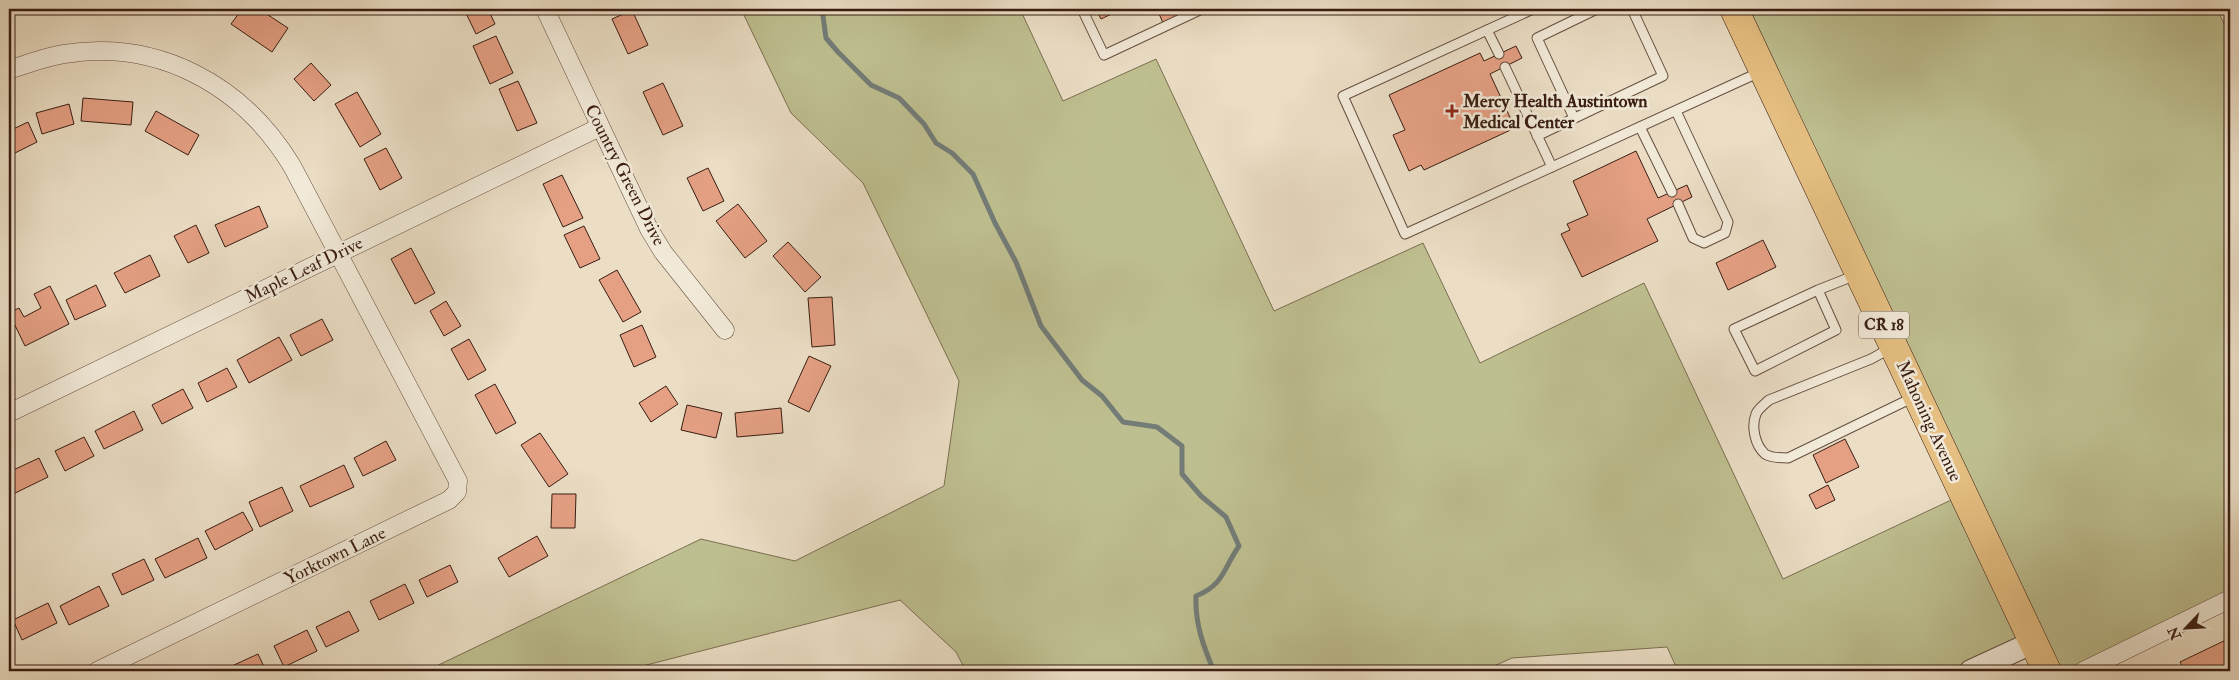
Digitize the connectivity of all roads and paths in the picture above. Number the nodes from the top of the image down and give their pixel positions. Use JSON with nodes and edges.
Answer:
{"nodes":[{"id":1,"x":545,"y":9,"type":"edge"},
{"id":2,"x":1082,"y":9,"type":"edge"},
{"id":3,"x":1202,"y":9,"type":"edge"},
{"id":4,"x":1533,"y":9,"type":"edge"},
{"id":5,"x":1598,"y":9,"type":"edge"},
{"id":6,"x":1632,"y":9,"type":"edge"},
{"id":7,"x":1734,"y":9,"type":"edge"},
{"id":8,"x":1487,"y":30,"type":"junction"},
{"id":9,"x":1499,"y":54,"type":"dead end"},
{"id":10,"x":1504,"y":67,"type":"dead end"},
{"id":11,"x":9,"y":70,"type":"edge"},
{"id":12,"x":1763,"y":71,"type":"junction"},
{"id":13,"x":1676,"y":111,"type":"junction"},
{"id":14,"x":1574,"y":118,"type":"junction"},
{"id":15,"x":600,"y":127,"type":"junction"},
{"id":16,"x":1640,"y":127,"type":"junction"},
{"id":17,"x":1537,"y":136,"type":"junction"},
{"id":18,"x":1552,"y":167,"type":"junction"},
{"id":19,"x":1672,"y":192,"type":"dead end"},
{"id":20,"x":1678,"y":204,"type":"dead end"},
{"id":21,"x":338,"y":253,"type":"junction"},
{"id":22,"x":1859,"y":274,"type":"junction"},
{"id":23,"x":1818,"y":290,"type":"junction"},
{"id":24,"x":725,"y":330,"type":"dead end"},
{"id":25,"x":1894,"y":346,"type":"junction"},
{"id":26,"x":1917,"y":395,"type":"junction"},
{"id":27,"x":9,"y":413,"type":"edge"},
{"id":28,"x":2230,"y":599,"type":"edge"},
{"id":29,"x":2034,"y":642,"type":"junction"},
{"id":30,"x":97,"y":671,"type":"edge"},
{"id":31,"x":1971,"y":671,"type":"edge"},
{"id":32,"x":2048,"y":671,"type":"edge"},
{"id":33,"x":2083,"y":671,"type":"edge"}],
"edges":[{"from":1,"to":15,"type":"street","name":"Country Green Drive"},
{"from":2,"to":3,"type":"lane"},
{"from":4,"to":8,"type":"lane"},
{"from":5,"to":14,"type":"lane"},
{"from":6,"to":14,"type":"lane"},
{"from":7,"to":12,"type":"main road","name":"Mahoning Avenue","number":"CR 18"},
{"from":8,"to":9,"type":"lane"},
{"from":8,"to":18,"type":"lane"},
{"from":10,"to":17,"type":"lane"},
{"from":11,"to":21,"type":"street"},
{"from":12,"to":13,"type":"lane"},
{"from":12,"to":22,"type":"main road","name":"Mahoning Avenue","number":"CR 18"},
{"from":13,"to":16,"type":"lane"},
{"from":13,"to":20,"type":"lane"},
{"from":14,"to":17,"type":"lane"},
{"from":15,"to":21,"type":"street","name":"Maple Leaf Drive"},
{"from":15,"to":24,"type":"street","name":"Country Green Drive"},
{"from":16,"to":18,"type":"lane"},
{"from":16,"to":19,"type":"lane"},
{"from":17,"to":18,"type":"lane"},
{"from":21,"to":27,"type":"street","name":"Maple Leaf Drive"},
{"from":21,"to":30,"type":"street","name":"Yorktown Lane"},
{"from":22,"to":23,"type":"lane"},
{"from":22,"to":25,"type":"main road","name":"Mahoning Avenue","number":"CR 18"},
{"from":23,"to":23,"type":"lane"},
{"from":25,"to":26,"type":"main road","name":"Mahoning Avenue","number":"CR 18"},
{"from":25,"to":26,"type":"lane"},
{"from":26,"to":29,"type":"main road","name":"Mahoning Avenue","number":"CR 18"},
{"from":28,"to":33,"type":"street"},
{"from":29,"to":31,"type":"street"},
{"from":29,"to":32,"type":"main road","name":"Mahoning Avenue","number":"CR 18"}]}
